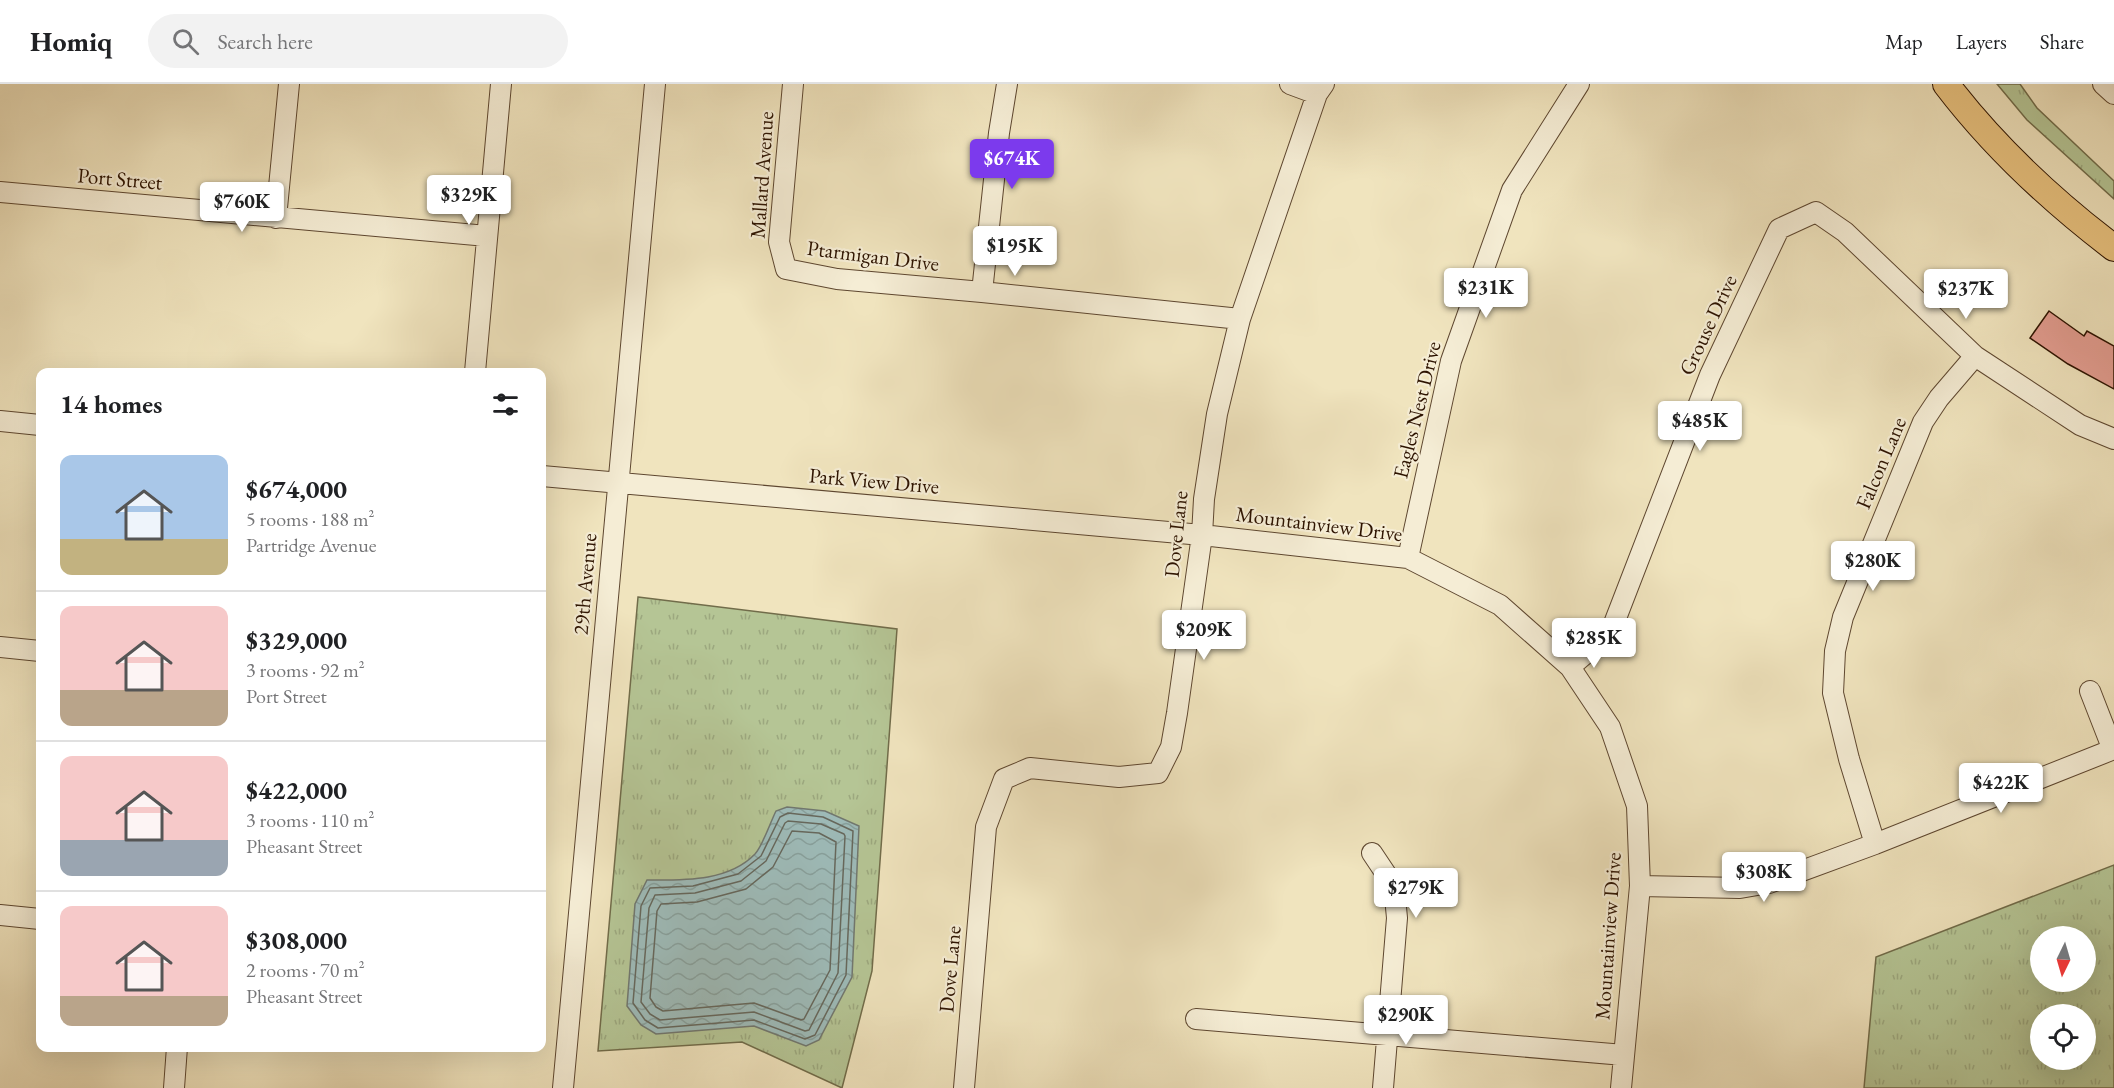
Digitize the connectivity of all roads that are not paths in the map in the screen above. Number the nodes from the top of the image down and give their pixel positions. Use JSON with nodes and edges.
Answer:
{"nodes":[{"id":1,"x":289,"y":84,"type":"edge"},
{"id":2,"x":501,"y":84,"type":"edge"},
{"id":3,"x":655,"y":84,"type":"edge"},
{"id":4,"x":793,"y":84,"type":"edge"},
{"id":5,"x":1007,"y":84,"type":"edge"},
{"id":6,"x":1290,"y":84,"type":"edge"},
{"id":7,"x":1579,"y":84,"type":"edge"},
{"id":8,"x":1946,"y":84,"type":"edge"},
{"id":9,"x":2103,"y":84,"type":"edge"},
{"id":10,"x":1320,"y":89,"type":"edge"},
{"id":11,"x":2114,"y":94,"type":"edge"},
{"id":12,"x":0,"y":192,"type":"edge"},
{"id":13,"x":276,"y":218,"type":"junction"},
{"id":14,"x":486,"y":237,"type":"junction"},
{"id":15,"x":2114,"y":248,"type":"edge"},
{"id":16,"x":786,"y":269,"type":"joint"},
{"id":17,"x":982,"y":292,"type":"junction"},
{"id":18,"x":1240,"y":320,"type":"junction"},
{"id":19,"x":1976,"y":356,"type":"junction"},
{"id":20,"x":475,"y":368,"type":"edge"},
{"id":21,"x":0,"y":421,"type":"edge"},
{"id":22,"x":36,"y":425,"type":"edge"},
{"id":23,"x":2114,"y":439,"type":"edge"},
{"id":24,"x":546,"y":476,"type":"edge"},
{"id":25,"x":618,"y":483,"type":"junction"},
{"id":26,"x":1202,"y":535,"type":"junction"},
{"id":27,"x":1408,"y":558,"type":"junction"},
{"id":28,"x":0,"y":647,"type":"edge"},
{"id":29,"x":36,"y":651,"type":"edge"},
{"id":30,"x":1570,"y":667,"type":"junction"},
{"id":31,"x":2090,"y":691,"type":"dead end"},
{"id":32,"x":2114,"y":750,"type":"edge"},
{"id":33,"x":1875,"y":844,"type":"junction"},
{"id":34,"x":1372,"y":853,"type":"dead end"},
{"id":35,"x":1640,"y":886,"type":"junction"},
{"id":36,"x":0,"y":915,"type":"edge"},
{"id":37,"x":36,"y":919,"type":"edge"},
{"id":38,"x":1196,"y":1019,"type":"dead end"},
{"id":39,"x":1388,"y":1035,"type":"junction"},
{"id":40,"x":177,"y":1052,"type":"edge"},
{"id":41,"x":1624,"y":1055,"type":"junction"},
{"id":42,"x":174,"y":1088,"type":"edge"},
{"id":43,"x":563,"y":1088,"type":"edge"},
{"id":44,"x":964,"y":1088,"type":"edge"},
{"id":45,"x":1383,"y":1088,"type":"edge"},
{"id":46,"x":1621,"y":1088,"type":"edge"}],
"edges":[{"from":1,"to":13,"type":"street"},
{"from":2,"to":14,"type":"street"},
{"from":3,"to":25,"type":"street","name":"29th Avenue"},
{"from":4,"to":16,"type":"street","name":"Mallard Avenue"},
{"from":5,"to":17,"type":"street"},
{"from":6,"to":10,"type":"street","name":"Dove Lane"},
{"from":7,"to":27,"type":"street","name":"Eagles Nest Drive"},
{"from":8,"to":15,"type":"main road"},
{"from":9,"to":11,"type":"street"},
{"from":10,"to":18,"type":"street","name":"Dove Lane"},
{"from":12,"to":13,"type":"street","name":"Port Street"},
{"from":13,"to":14,"type":"street","name":"Port Street"},
{"from":14,"to":20,"type":"street"},
{"from":16,"to":17,"type":"street","name":"Ptarmigan Drive"},
{"from":17,"to":18,"type":"street","name":"Ptarmigan Drive"},
{"from":18,"to":26,"type":"street","name":"Dove Lane"},
{"from":19,"to":23,"type":"street"},
{"from":19,"to":30,"type":"street","name":"Grouse Drive"},
{"from":19,"to":33,"type":"street","name":"Falcon Lane"},
{"from":21,"to":22,"type":"street"},
{"from":24,"to":25,"type":"street","name":"Park View Drive"},
{"from":25,"to":26,"type":"street","name":"Park View Drive"},
{"from":25,"to":43,"type":"street","name":"29th Avenue"},
{"from":26,"to":27,"type":"street","name":"Mountainview Drive"},
{"from":26,"to":44,"type":"street","name":"Dove Lane"},
{"from":27,"to":30,"type":"street","name":"Mountainview Drive"},
{"from":28,"to":29,"type":"street"},
{"from":30,"to":35,"type":"street","name":"Mountainview Drive"},
{"from":31,"to":32,"type":"street"},
{"from":32,"to":33,"type":"street"},
{"from":33,"to":35,"type":"street"},
{"from":34,"to":39,"type":"street"},
{"from":35,"to":41,"type":"street","name":"Mountainview Drive"},
{"from":36,"to":37,"type":"street"},
{"from":38,"to":39,"type":"street"},
{"from":39,"to":41,"type":"street"},
{"from":39,"to":45,"type":"street"},
{"from":40,"to":42,"type":"street"},
{"from":41,"to":46,"type":"street","name":"Mountainview Drive"}]}
